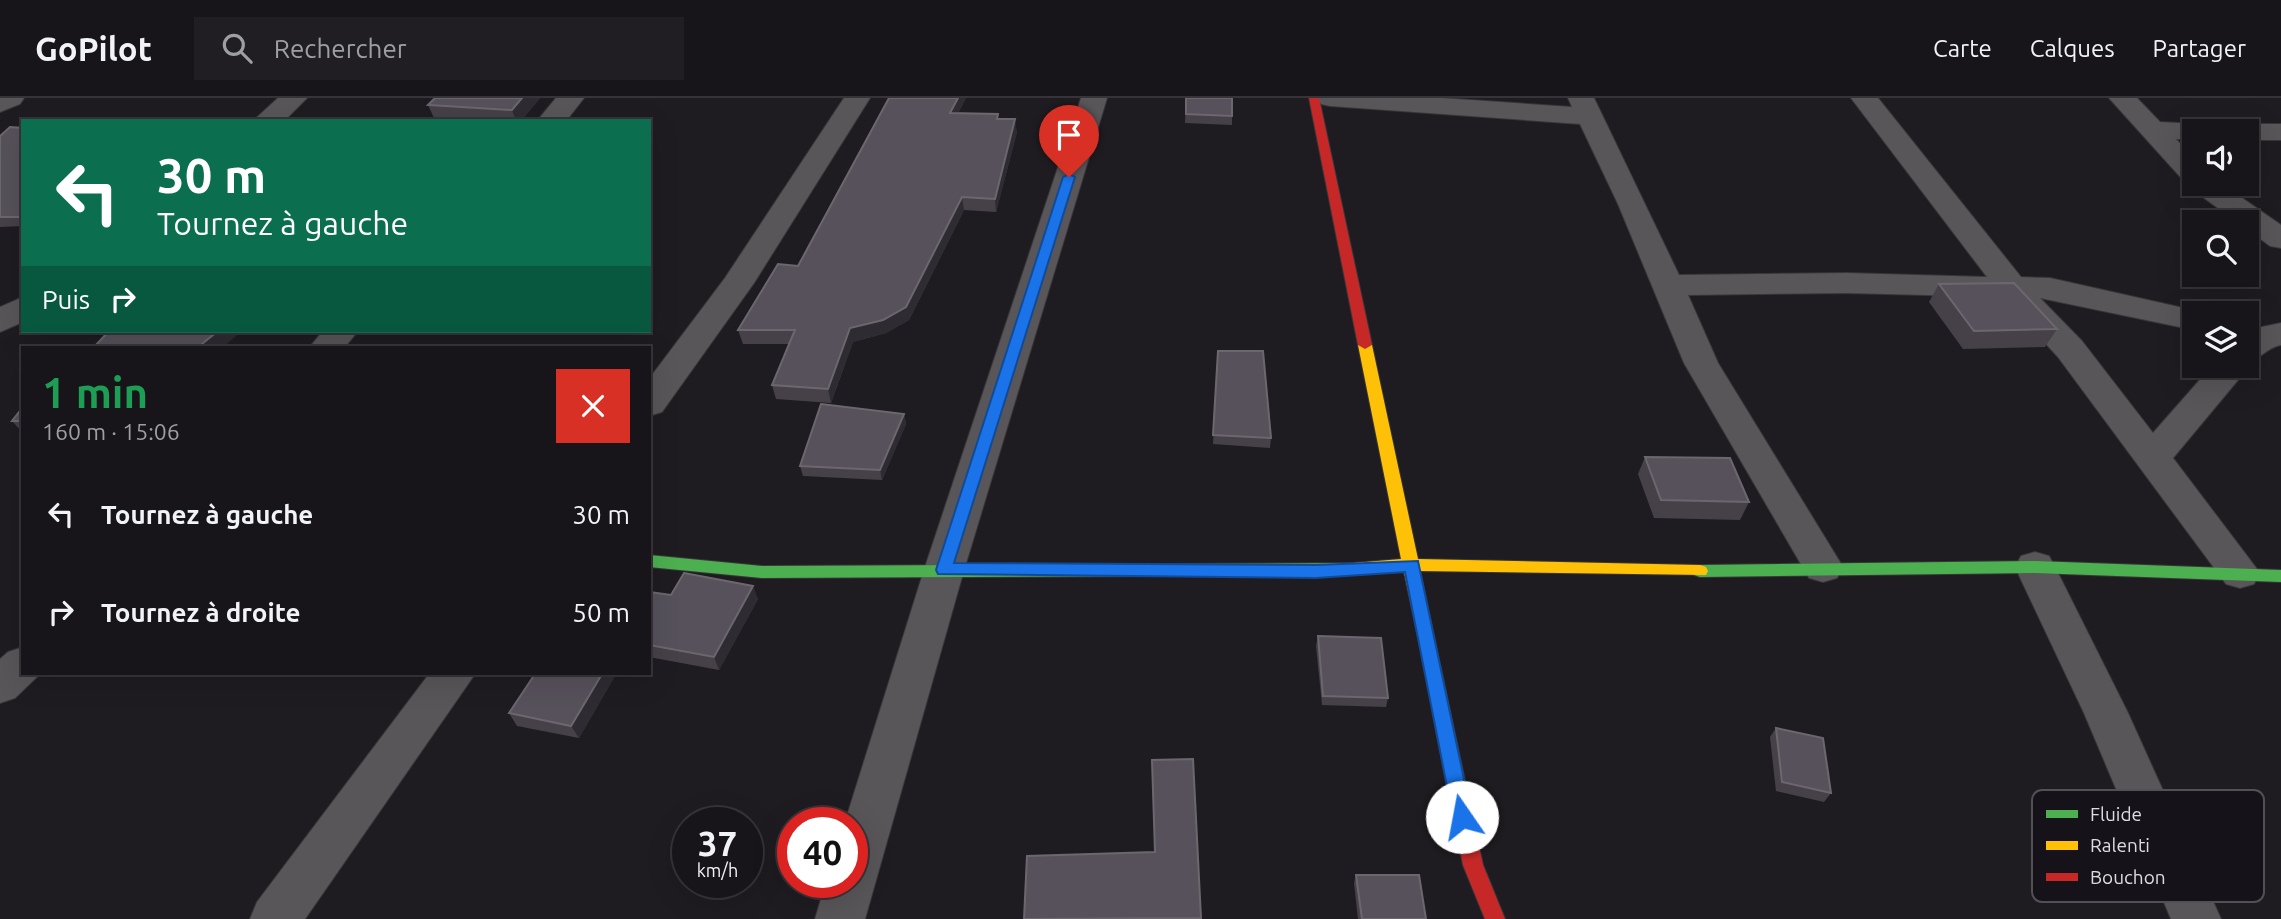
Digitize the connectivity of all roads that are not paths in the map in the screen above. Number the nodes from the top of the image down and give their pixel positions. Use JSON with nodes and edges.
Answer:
{"nodes":[{"id":1,"x":11,"y":98,"type":"edge"},
{"id":2,"x":295,"y":98,"type":"edge"},
{"id":3,"x":571,"y":98,"type":"edge"},
{"id":4,"x":857,"y":98,"type":"edge"},
{"id":5,"x":1094,"y":98,"type":"edge"},
{"id":6,"x":1314,"y":98,"type":"edge"},
{"id":7,"x":1330,"y":98,"type":"edge"},
{"id":8,"x":1864,"y":98,"type":"edge"},
{"id":9,"x":2122,"y":98,"type":"edge"},
{"id":10,"x":1402,"y":100,"type":"edge"},
{"id":11,"x":0,"y":104,"type":"edge"},
{"id":12,"x":1587,"y":107,"type":"edge"},
{"id":13,"x":269,"y":119,"type":"edge"},
{"id":14,"x":553,"y":119,"type":"edge"},
{"id":15,"x":2152,"y":130,"type":"junction"},
{"id":16,"x":2182,"y":131,"type":"edge"},
{"id":17,"x":2259,"y":132,"type":"edge"},
{"id":18,"x":2281,"y":132,"type":"edge"},
{"id":19,"x":2182,"y":162,"type":"edge"},
{"id":20,"x":2220,"y":196,"type":"edge"},
{"id":21,"x":2281,"y":239,"type":"edge"},
{"id":22,"x":1666,"y":285,"type":"junction"},
{"id":23,"x":2011,"y":286,"type":"junction"},
{"id":24,"x":21,"y":308,"type":"edge"},
{"id":25,"x":2182,"y":317,"type":"edge"},
{"id":26,"x":0,"y":323,"type":"edge"},
{"id":27,"x":2259,"y":330,"type":"edge"},
{"id":28,"x":2281,"y":333,"type":"edge"},
{"id":29,"x":2259,"y":341,"type":"edge"},
{"id":30,"x":2221,"y":378,"type":"edge"},
{"id":31,"x":651,"y":401,"type":"edge"},
{"id":32,"x":2153,"y":457,"type":"junction"},
{"id":33,"x":651,"y":561,"type":"edge"},
{"id":34,"x":1412,"y":565,"type":"junction"},
{"id":35,"x":1823,"y":567,"type":"junction"},
{"id":36,"x":2035,"y":567,"type":"junction"},
{"id":37,"x":944,"y":570,"type":"junction"},
{"id":38,"x":2240,"y":573,"type":"junction"},
{"id":39,"x":2281,"y":576,"type":"edge"},
{"id":40,"x":21,"y":666,"type":"edge"},
{"id":41,"x":452,"y":675,"type":"edge"},
{"id":42,"x":0,"y":685,"type":"edge"},
{"id":43,"x":2140,"y":790,"type":"edge"},
{"id":44,"x":868,"y":827,"type":"edge"},
{"id":45,"x":847,"y":898,"type":"edge"},
{"id":46,"x":2189,"y":902,"type":"edge"},
{"id":47,"x":275,"y":919,"type":"edge"},
{"id":48,"x":840,"y":919,"type":"edge"},
{"id":49,"x":1495,"y":919,"type":"edge"},
{"id":50,"x":2196,"y":919,"type":"edge"}],
"edges":[{"from":1,"to":11,"type":"street"},
{"from":2,"to":13,"type":"street"},
{"from":3,"to":14,"type":"street"},
{"from":4,"to":31,"type":"street"},
{"from":5,"to":37,"type":"street"},
{"from":6,"to":34,"type":"street"},
{"from":7,"to":10,"type":"street"},
{"from":8,"to":23,"type":"street"},
{"from":9,"to":15,"type":"street"},
{"from":10,"to":12,"type":"street"},
{"from":12,"to":22,"type":"street"},
{"from":15,"to":16,"type":"street"},
{"from":15,"to":19,"type":"street"},
{"from":17,"to":18,"type":"street"},
{"from":20,"to":21,"type":"street"},
{"from":22,"to":23,"type":"street"},
{"from":22,"to":35,"type":"street"},
{"from":23,"to":25,"type":"street"},
{"from":23,"to":32,"type":"street"},
{"from":24,"to":26,"type":"street"},
{"from":27,"to":28,"type":"street"},
{"from":28,"to":29,"type":"street"},
{"from":30,"to":32,"type":"street"},
{"from":32,"to":38,"type":"street"},
{"from":33,"to":37,"type":"street"},
{"from":34,"to":35,"type":"street"},
{"from":34,"to":37,"type":"street"},
{"from":34,"to":49,"type":"street"},
{"from":35,"to":36,"type":"street"},
{"from":36,"to":38,"type":"street"},
{"from":36,"to":43,"type":"street"},
{"from":37,"to":44,"type":"street"},
{"from":38,"to":39,"type":"street"},
{"from":40,"to":42,"type":"street"},
{"from":41,"to":47,"type":"street"},
{"from":45,"to":48,"type":"street"},
{"from":46,"to":50,"type":"street"}]}
